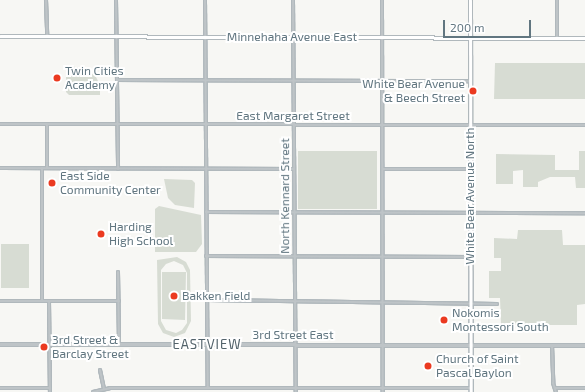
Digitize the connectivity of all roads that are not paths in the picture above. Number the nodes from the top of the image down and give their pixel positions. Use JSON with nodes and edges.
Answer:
{"nodes":[{"id":1,"x":46,"y":0,"type":"edge"},
{"id":2,"x":116,"y":0,"type":"edge"},
{"id":3,"x":205,"y":0,"type":"edge"},
{"id":4,"x":293,"y":0,"type":"edge"},
{"id":5,"x":382,"y":0,"type":"edge"},
{"id":6,"x":470,"y":0,"type":"edge"},
{"id":7,"x":557,"y":0,"type":"edge"},
{"id":8,"x":0,"y":36,"type":"edge"},
{"id":9,"x":46,"y":36,"type":"junction"},
{"id":10,"x":117,"y":36,"type":"junction"},
{"id":11,"x":205,"y":37,"type":"junction"},
{"id":12,"x":293,"y":37,"type":"junction"},
{"id":13,"x":382,"y":37,"type":"junction"},
{"id":14,"x":470,"y":38,"type":"junction"},
{"id":15,"x":557,"y":38,"type":"junction"},
{"id":16,"x":585,"y":38,"type":"edge"},
{"id":17,"x":117,"y":80,"type":"junction"},
{"id":18,"x":205,"y":80,"type":"junction"},
{"id":19,"x":294,"y":80,"type":"junction"},
{"id":20,"x":382,"y":80,"type":"junction"},
{"id":21,"x":470,"y":81,"type":"junction"},
{"id":22,"x":0,"y":124,"type":"edge"},
{"id":23,"x":46,"y":124,"type":"junction"},
{"id":24,"x":118,"y":124,"type":"junction"},
{"id":25,"x":205,"y":124,"type":"junction"},
{"id":26,"x":294,"y":124,"type":"junction"},
{"id":27,"x":382,"y":125,"type":"junction"},
{"id":28,"x":470,"y":125,"type":"junction"},
{"id":29,"x":585,"y":125,"type":"edge"},
{"id":30,"x":0,"y":168,"type":"edge"},
{"id":31,"x":42,"y":168,"type":"junction"},
{"id":32,"x":47,"y":168,"type":"junction"},
{"id":33,"x":118,"y":169,"type":"junction"},
{"id":34,"x":206,"y":169,"type":"junction"},
{"id":35,"x":294,"y":169,"type":"junction"},
{"id":36,"x":383,"y":169,"type":"junction"},
{"id":37,"x":470,"y":169,"type":"junction"},
{"id":38,"x":206,"y":212,"type":"junction"},
{"id":39,"x":294,"y":213,"type":"junction"},
{"id":40,"x":383,"y":213,"type":"junction"},
{"id":41,"x":470,"y":213,"type":"junction"},
{"id":42,"x":585,"y":214,"type":"edge"},
{"id":43,"x":206,"y":256,"type":"junction"},
{"id":44,"x":295,"y":257,"type":"junction"},
{"id":45,"x":383,"y":257,"type":"junction"},
{"id":46,"x":470,"y":257,"type":"junction"},
{"id":47,"x":118,"y":272,"type":"dead end"},
{"id":48,"x":207,"y":300,"type":"junction"},
{"id":49,"x":0,"y":301,"type":"edge"},
{"id":50,"x":42,"y":301,"type":"junction"},
{"id":51,"x":49,"y":301,"type":"junction"},
{"id":52,"x":119,"y":301,"type":"junction"},
{"id":53,"x":295,"y":301,"type":"junction"},
{"id":54,"x":383,"y":302,"type":"junction"},
{"id":55,"x":471,"y":302,"type":"junction"},
{"id":56,"x":497,"y":304,"type":"dead end"},
{"id":57,"x":0,"y":344,"type":"edge"},
{"id":58,"x":49,"y":344,"type":"junction"},
{"id":59,"x":119,"y":344,"type":"junction"},
{"id":60,"x":207,"y":344,"type":"junction"},
{"id":61,"x":295,"y":344,"type":"junction"},
{"id":62,"x":471,"y":344,"type":"junction"},
{"id":63,"x":383,"y":345,"type":"junction"},
{"id":64,"x":552,"y":345,"type":"junction"},
{"id":65,"x":585,"y":345,"type":"edge"},
{"id":66,"x":100,"y":370,"type":"dead end"},
{"id":67,"x":0,"y":388,"type":"edge"},
{"id":68,"x":50,"y":388,"type":"junction"},
{"id":69,"x":116,"y":388,"type":"junction"},
{"id":70,"x":189,"y":388,"type":"junction"},
{"id":71,"x":208,"y":388,"type":"junction"},
{"id":72,"x":296,"y":388,"type":"junction"},
{"id":73,"x":383,"y":388,"type":"junction"},
{"id":74,"x":472,"y":388,"type":"junction"},
{"id":75,"x":554,"y":388,"type":"junction"},
{"id":76,"x":585,"y":388,"type":"edge"},
{"id":77,"x":104,"y":389,"type":"junction"},
{"id":78,"x":50,"y":392,"type":"edge"},
{"id":79,"x":93,"y":392,"type":"edge"},
{"id":80,"x":116,"y":392,"type":"edge"},
{"id":81,"x":189,"y":392,"type":"edge"},
{"id":82,"x":296,"y":392,"type":"edge"},
{"id":83,"x":383,"y":392,"type":"edge"},
{"id":84,"x":472,"y":392,"type":"edge"},
{"id":85,"x":556,"y":392,"type":"edge"}],
"edges":[{"from":1,"to":9,"type":"street"},
{"from":2,"to":10,"type":"street"},
{"from":3,"to":11,"type":"street"},
{"from":4,"to":12,"type":"street","name":"North Kennard Street"},
{"from":5,"to":13,"type":"street"},
{"from":6,"to":14,"type":"main road","name":"White Bear Avenue North"},
{"from":7,"to":15,"type":"street"},
{"from":8,"to":9,"type":"main road","name":"Minnehaha Avenue East"},
{"from":9,"to":10,"type":"main road","name":"Minnehaha Avenue East"},
{"from":10,"to":11,"type":"main road","name":"Minnehaha Avenue East"},
{"from":10,"to":17,"type":"street"},
{"from":11,"to":12,"type":"main road","name":"Minnehaha Avenue East"},
{"from":11,"to":18,"type":"street"},
{"from":12,"to":13,"type":"main road","name":"Minnehaha Avenue East"},
{"from":12,"to":19,"type":"street","name":"North Kennard Street"},
{"from":13,"to":14,"type":"main road","name":"Minnehaha Avenue East"},
{"from":13,"to":20,"type":"street"},
{"from":14,"to":15,"type":"main road","name":"Minnehaha Avenue East"},
{"from":14,"to":21,"type":"main road","name":"White Bear Avenue North"},
{"from":15,"to":16,"type":"main road","name":"Minnehaha Avenue East"},
{"from":17,"to":18,"type":"street"},
{"from":17,"to":24,"type":"street"},
{"from":18,"to":19,"type":"street"},
{"from":18,"to":25,"type":"street"},
{"from":19,"to":20,"type":"street"},
{"from":19,"to":26,"type":"street","name":"North Kennard Street"},
{"from":20,"to":21,"type":"street"},
{"from":20,"to":27,"type":"street"},
{"from":21,"to":28,"type":"main road","name":"White Bear Avenue North"},
{"from":22,"to":23,"type":"street","name":"East Margaret Street"},
{"from":23,"to":24,"type":"street","name":"East Margaret Street"},
{"from":23,"to":32,"type":"street"},
{"from":24,"to":25,"type":"street","name":"East Margaret Street"},
{"from":24,"to":33,"type":"street"},
{"from":25,"to":26,"type":"street","name":"East Margaret Street"},
{"from":25,"to":34,"type":"street"},
{"from":26,"to":27,"type":"street","name":"East Margaret Street"},
{"from":26,"to":35,"type":"street","name":"North Kennard Street"},
{"from":27,"to":28,"type":"street","name":"East Margaret Street"},
{"from":27,"to":36,"type":"street"},
{"from":28,"to":29,"type":"street","name":"East Margaret Street"},
{"from":28,"to":37,"type":"main road","name":"White Bear Avenue North"},
{"from":30,"to":31,"type":"street"},
{"from":31,"to":32,"type":"street"},
{"from":31,"to":50,"type":"street"},
{"from":32,"to":33,"type":"street"},
{"from":33,"to":34,"type":"street"},
{"from":34,"to":35,"type":"street"},
{"from":34,"to":38,"type":"street"},
{"from":35,"to":39,"type":"street","name":"North Kennard Street"},
{"from":36,"to":37,"type":"street"},
{"from":36,"to":40,"type":"street"},
{"from":37,"to":41,"type":"main road","name":"White Bear Avenue North"},
{"from":38,"to":39,"type":"street"},
{"from":38,"to":43,"type":"street"},
{"from":39,"to":40,"type":"street"},
{"from":39,"to":44,"type":"street","name":"North Kennard Street"},
{"from":40,"to":41,"type":"street"},
{"from":40,"to":45,"type":"street"},
{"from":41,"to":42,"type":"street"},
{"from":41,"to":46,"type":"main road","name":"White Bear Avenue North"},
{"from":43,"to":44,"type":"street"},
{"from":43,"to":48,"type":"street"},
{"from":44,"to":45,"type":"street"},
{"from":44,"to":53,"type":"street","name":"North Kennard Street"},
{"from":45,"to":46,"type":"street"},
{"from":45,"to":54,"type":"street"},
{"from":46,"to":55,"type":"main road","name":"White Bear Avenue North"},
{"from":47,"to":52,"type":"street"},
{"from":48,"to":53,"type":"street"},
{"from":48,"to":60,"type":"street"},
{"from":49,"to":50,"type":"street"},
{"from":50,"to":51,"type":"street"},
{"from":51,"to":52,"type":"street"},
{"from":51,"to":58,"type":"street"},
{"from":52,"to":59,"type":"street"},
{"from":53,"to":54,"type":"street"},
{"from":53,"to":61,"type":"street","name":"North Kennard Street"},
{"from":54,"to":55,"type":"street"},
{"from":54,"to":63,"type":"street"},
{"from":55,"to":56,"type":"street"},
{"from":55,"to":62,"type":"main road","name":"White Bear Avenue North"},
{"from":57,"to":58,"type":"street","name":"3rd Street East"},
{"from":58,"to":59,"type":"street","name":"3rd Street East"},
{"from":58,"to":68,"type":"street"},
{"from":59,"to":60,"type":"street","name":"3rd Street East"},
{"from":60,"to":61,"type":"street","name":"3rd Street East"},
{"from":60,"to":71,"type":"street"},
{"from":61,"to":63,"type":"street","name":"3rd Street East"},
{"from":61,"to":72,"type":"street","name":"North Kennard Street"},
{"from":62,"to":63,"type":"street","name":"3rd Street East"},
{"from":62,"to":64,"type":"street","name":"3rd Street East"},
{"from":62,"to":74,"type":"main road","name":"White Bear Avenue North"},
{"from":63,"to":73,"type":"street"},
{"from":64,"to":65,"type":"street","name":"3rd Street East"},
{"from":64,"to":75,"type":"street"},
{"from":66,"to":77,"type":"street"},
{"from":67,"to":68,"type":"street"},
{"from":68,"to":78,"type":"street"},
{"from":69,"to":70,"type":"street"},
{"from":69,"to":77,"type":"street"},
{"from":69,"to":80,"type":"street"},
{"from":70,"to":71,"type":"street"},
{"from":70,"to":81,"type":"street"},
{"from":71,"to":72,"type":"street"},
{"from":72,"to":73,"type":"street"},
{"from":72,"to":82,"type":"street","name":"North Kennard Street"},
{"from":73,"to":74,"type":"street"},
{"from":73,"to":83,"type":"street"},
{"from":74,"to":84,"type":"main road","name":"White Bear Avenue North"},
{"from":75,"to":76,"type":"street"},
{"from":75,"to":85,"type":"street"},
{"from":77,"to":79,"type":"street"}]}
